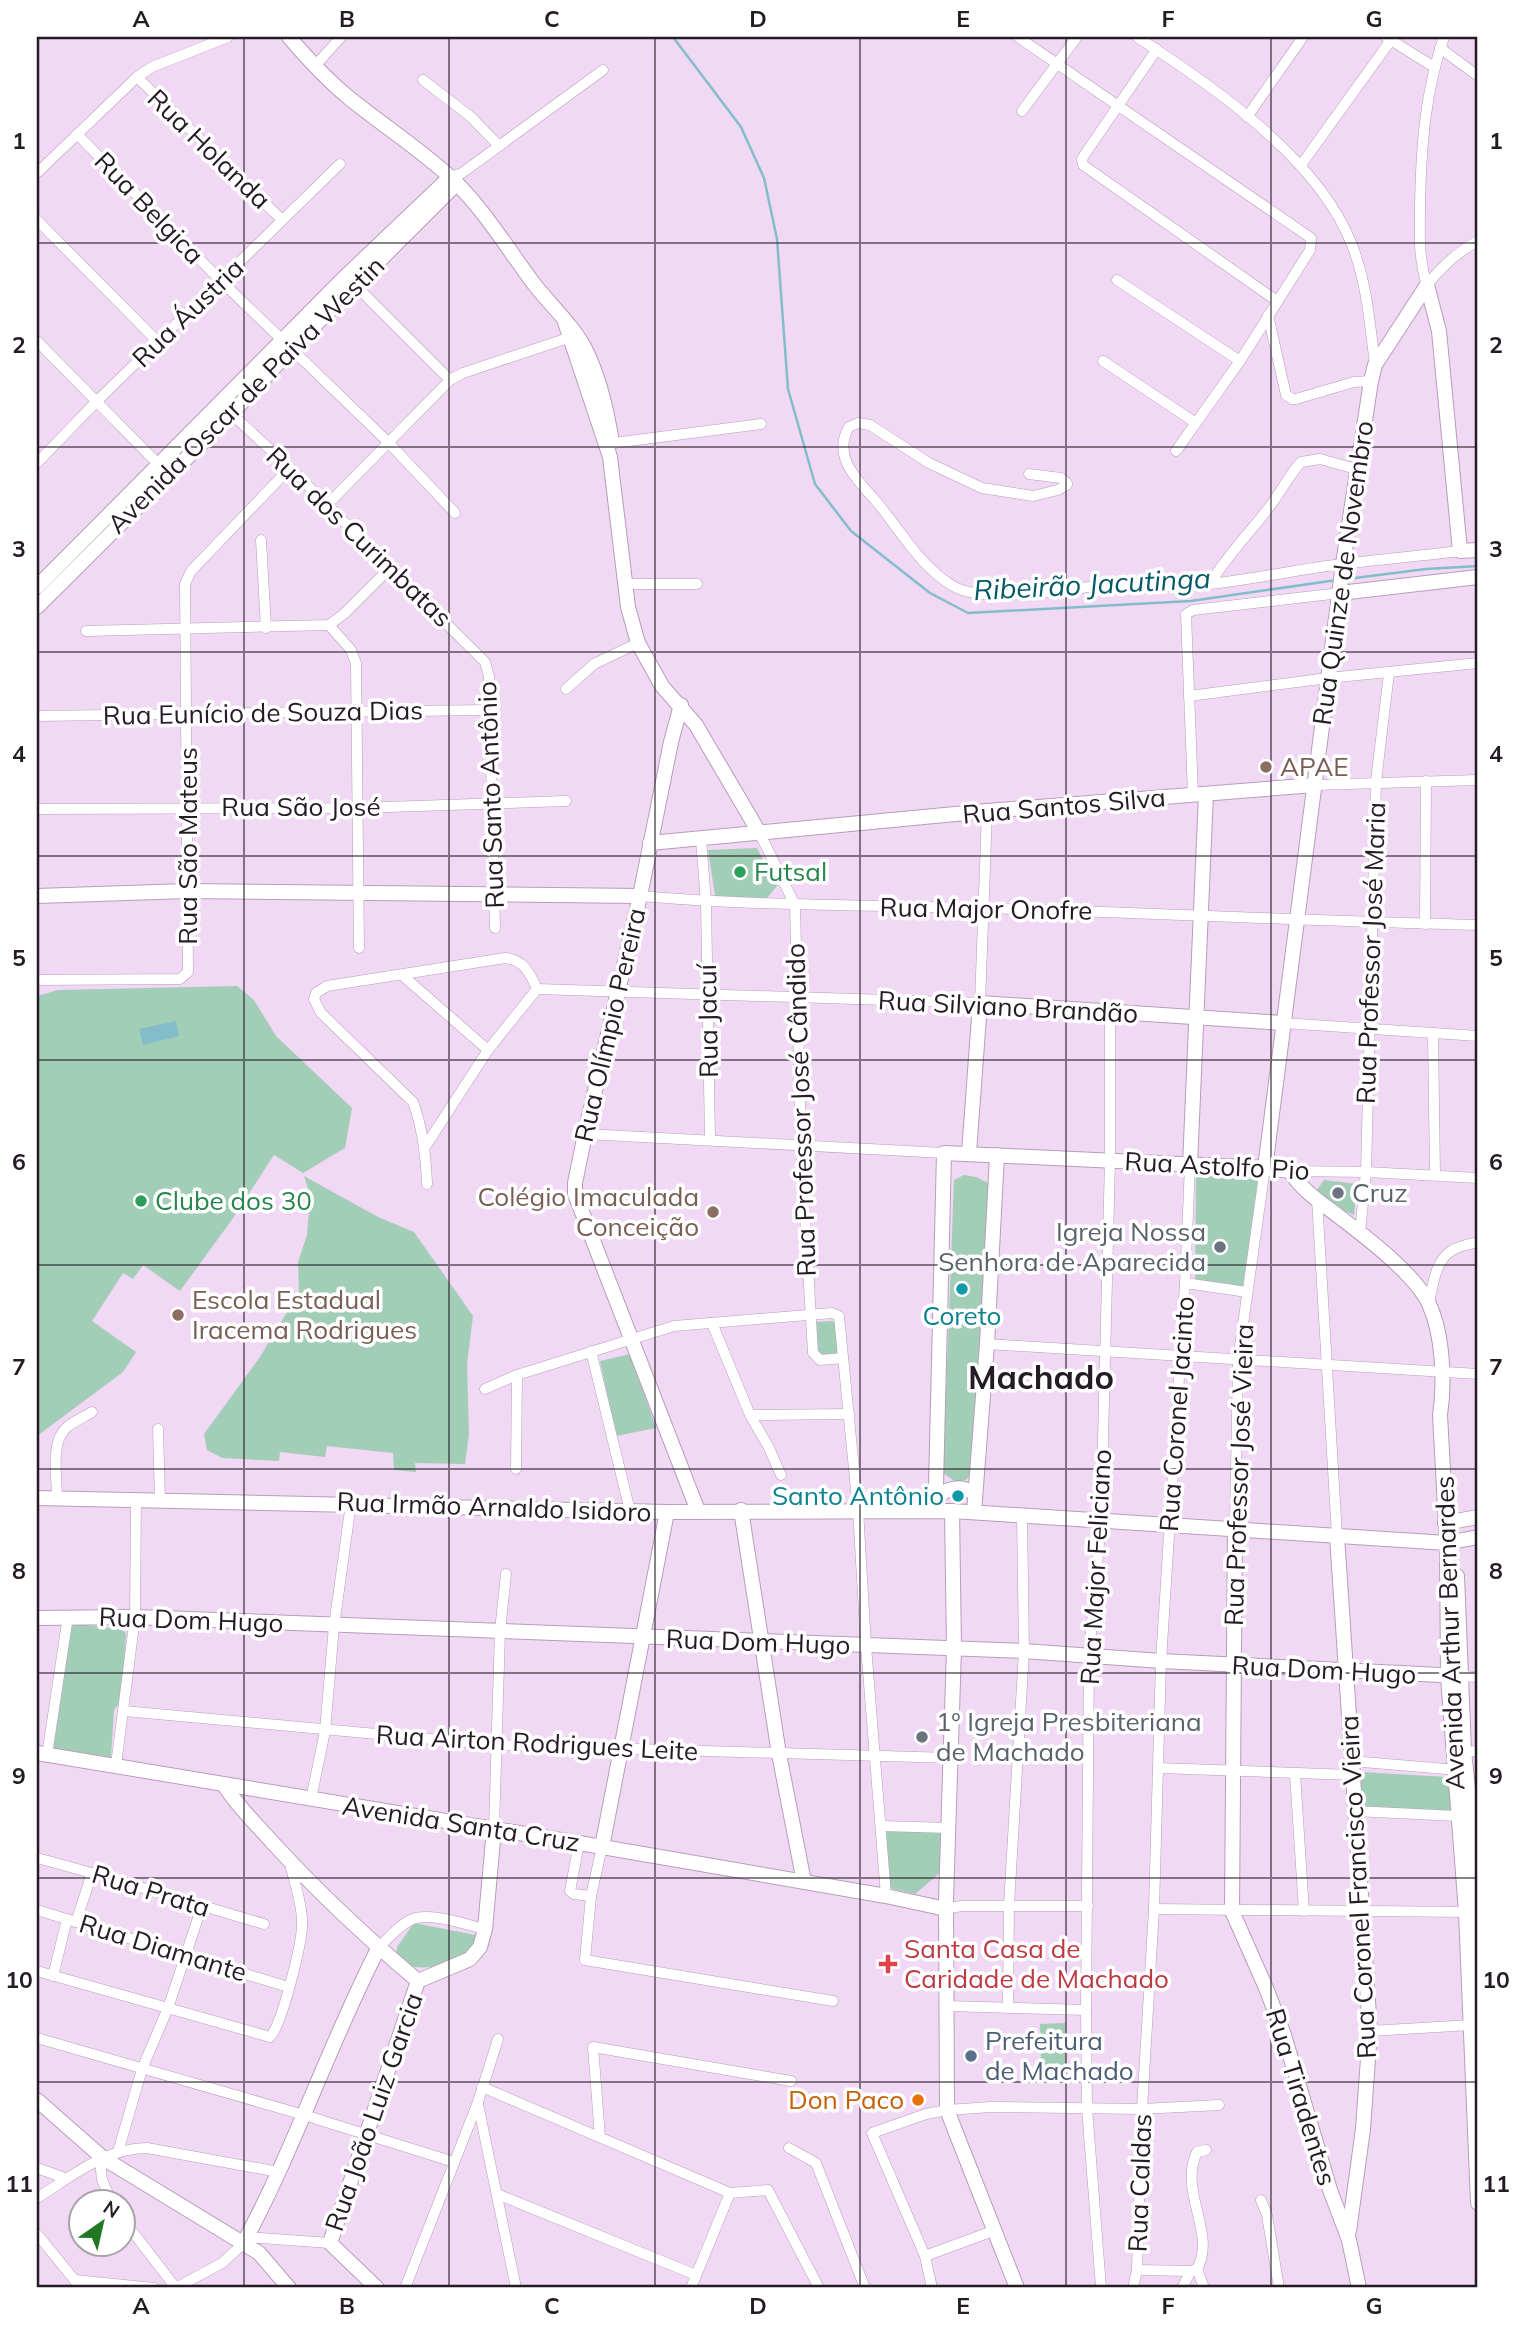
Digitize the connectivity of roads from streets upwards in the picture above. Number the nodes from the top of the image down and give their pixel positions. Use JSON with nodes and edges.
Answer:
{"nodes":[{"id":1,"x":228,"y":37,"type":"edge"},
{"id":2,"x":289,"y":37,"type":"edge"},
{"id":3,"x":341,"y":37,"type":"edge"},
{"id":4,"x":1018,"y":37,"type":"edge"},
{"id":5,"x":1077,"y":37,"type":"edge"},
{"id":6,"x":1138,"y":37,"type":"edge"},
{"id":7,"x":1303,"y":37,"type":"edge"},
{"id":8,"x":1444,"y":37,"type":"edge"},
{"id":9,"x":1388,"y":39,"type":"edge"},
{"id":10,"x":1440,"y":48,"type":"junction"},
{"id":11,"x":1157,"y":50,"type":"junction"},
{"id":12,"x":1058,"y":64,"type":"junction"},
{"id":13,"x":315,"y":66,"type":"junction"},
{"id":14,"x":1434,"y":67,"type":"junction"},
{"id":15,"x":603,"y":70,"type":"dead end"},
{"id":16,"x":1478,"y":76,"type":"edge"},
{"id":17,"x":137,"y":77,"type":"junction"},
{"id":18,"x":424,"y":80,"type":"dead end"},
{"id":19,"x":1119,"y":105,"type":"junction"},
{"id":20,"x":1022,"y":111,"type":"dead end"},
{"id":21,"x":1247,"y":117,"type":"junction"},
{"id":22,"x":77,"y":134,"type":"junction"},
{"id":23,"x":499,"y":146,"type":"junction"},
{"id":24,"x":340,"y":164,"type":"dead end"},
{"id":25,"x":1301,"y":165,"type":"junction"},
{"id":26,"x":37,"y":173,"type":"edge"},
{"id":27,"x":456,"y":178,"type":"junction"},
{"id":28,"x":37,"y":220,"type":"edge"},
{"id":29,"x":282,"y":220,"type":"junction"},
{"id":30,"x":1478,"y":240,"type":"edge"},
{"id":31,"x":350,"y":280,"type":"junction"},
{"id":32,"x":1117,"y":280,"type":"dead end"},
{"id":33,"x":220,"y":281,"type":"junction"},
{"id":34,"x":1427,"y":285,"type":"junction"},
{"id":35,"x":1277,"y":301,"type":"junction"},
{"id":36,"x":1268,"y":315,"type":"junction"},
{"id":37,"x":573,"y":337,"type":"junction"},
{"id":38,"x":37,"y":341,"type":"edge"},
{"id":39,"x":158,"y":342,"type":"junction"},
{"id":40,"x":286,"y":344,"type":"junction"},
{"id":41,"x":1103,"y":361,"type":"dead end"},
{"id":42,"x":1240,"y":361,"type":"junction"},
{"id":43,"x":1376,"y":365,"type":"junction"},
{"id":44,"x":450,"y":380,"type":"junction"},
{"id":45,"x":1371,"y":381,"type":"junction"},
{"id":46,"x":97,"y":401,"type":"junction"},
{"id":47,"x":220,"y":403,"type":"junction"},
{"id":48,"x":231,"y":414,"type":"junction"},
{"id":49,"x":1196,"y":423,"type":"junction"},
{"id":50,"x":761,"y":424,"type":"dead end"},
{"id":51,"x":388,"y":442,"type":"junction"},
{"id":52,"x":609,"y":448,"type":"junction"},
{"id":53,"x":1176,"y":451,"type":"dead end"},
{"id":54,"x":37,"y":463,"type":"edge"},
{"id":55,"x":290,"y":468,"type":"junction"},
{"id":56,"x":163,"y":469,"type":"junction"},
{"id":57,"x":1356,"y":469,"type":"junction"},
{"id":58,"x":1029,"y":474,"type":"dead end"},
{"id":59,"x":327,"y":505,"type":"junction"},
{"id":60,"x":455,"y":513,"type":"dead end"},
{"id":61,"x":261,"y":540,"type":"dead end"},
{"id":62,"x":1478,"y":550,"type":"edge"},
{"id":63,"x":1460,"y":551,"type":"junction"},
{"id":64,"x":1343,"y":567,"type":"junction"},
{"id":65,"x":390,"y":568,"type":"junction"},
{"id":66,"x":1478,"y":577,"type":"edge"},
{"id":67,"x":627,"y":584,"type":"junction"},
{"id":68,"x":697,"y":584,"type":"dead end"},
{"id":69,"x":1210,"y":584,"type":"junction"},
{"id":70,"x":43,"y":588,"type":"edge"},
{"id":71,"x":1340,"y":591,"type":"junction"},
{"id":72,"x":37,"y":607,"type":"edge"},
{"id":73,"x":329,"y":625,"type":"junction"},
{"id":74,"x":266,"y":628,"type":"junction"},
{"id":75,"x":186,"y":630,"type":"junction"},
{"id":76,"x":86,"y":631,"type":"dead end"},
{"id":77,"x":638,"y":643,"type":"junction"},
{"id":78,"x":485,"y":662,"type":"joint"},
{"id":79,"x":1478,"y":663,"type":"edge"},
{"id":80,"x":1389,"y":673,"type":"junction"},
{"id":81,"x":1328,"y":678,"type":"junction"},
{"id":82,"x":566,"y":689,"type":"dead end"},
{"id":83,"x":1189,"y":695,"type":"junction"},
{"id":84,"x":681,"y":705,"type":"junction"},
{"id":85,"x":489,"y":710,"type":"junction"},
{"id":86,"x":357,"y":713,"type":"junction"},
{"id":87,"x":187,"y":715,"type":"junction"},
{"id":88,"x":37,"y":716,"type":"edge"},
{"id":89,"x":1478,"y":780,"type":"edge"},
{"id":90,"x":1376,"y":781,"type":"junction"},
{"id":91,"x":1426,"y":781,"type":"junction"},
{"id":92,"x":1315,"y":785,"type":"junction"},
{"id":93,"x":1200,"y":794,"type":"junction"},
{"id":94,"x":566,"y":801,"type":"dead end"},
{"id":95,"x":492,"y":803,"type":"junction"},
{"id":96,"x":186,"y":808,"type":"junction"},
{"id":97,"x":357,"y":808,"type":"junction"},
{"id":98,"x":37,"y":809,"type":"edge"},
{"id":99,"x":987,"y":811,"type":"junction"},
{"id":100,"x":760,"y":834,"type":"junction"},
{"id":101,"x":701,"y":840,"type":"junction"},
{"id":102,"x":650,"y":843,"type":"junction"},
{"id":103,"x":187,"y":891,"type":"junction"},
{"id":104,"x":493,"y":894,"type":"junction"},
{"id":105,"x":358,"y":895,"type":"junction"},
{"id":106,"x":37,"y":896,"type":"edge"},
{"id":107,"x":640,"y":896,"type":"junction"},
{"id":108,"x":706,"y":902,"type":"junction"},
{"id":109,"x":795,"y":905,"type":"junction"},
{"id":110,"x":982,"y":908,"type":"junction"},
{"id":111,"x":1200,"y":915,"type":"junction"},
{"id":112,"x":1297,"y":918,"type":"junction"},
{"id":113,"x":1371,"y":921,"type":"junction"},
{"id":114,"x":1425,"y":924,"type":"junction"},
{"id":115,"x":1478,"y":925,"type":"edge"},
{"id":116,"x":495,"y":928,"type":"dead end"},
{"id":117,"x":359,"y":948,"type":"dead end"},
{"id":118,"x":402,"y":975,"type":"junction"},
{"id":119,"x":37,"y":980,"type":"edge"},
{"id":120,"x":537,"y":989,"type":"junction"},
{"id":121,"x":618,"y":990,"type":"junction"},
{"id":122,"x":707,"y":996,"type":"junction"},
{"id":123,"x":796,"y":997,"type":"junction"},
{"id":124,"x":980,"y":1003,"type":"junction"},
{"id":125,"x":1110,"y":1013,"type":"junction"},
{"id":126,"x":1195,"y":1018,"type":"junction"},
{"id":127,"x":1283,"y":1023,"type":"junction"},
{"id":128,"x":1368,"y":1030,"type":"junction"},
{"id":129,"x":1433,"y":1033,"type":"junction"},
{"id":130,"x":1478,"y":1036,"type":"edge"},
{"id":131,"x":488,"y":1050,"type":"junction"},
{"id":132,"x":585,"y":1134,"type":"junction"},
{"id":133,"x":710,"y":1140,"type":"junction"},
{"id":134,"x":801,"y":1146,"type":"junction"},
{"id":135,"x":425,"y":1147,"type":"junction"},
{"id":136,"x":944,"y":1153,"type":"junction"},
{"id":137,"x":969,"y":1153,"type":"junction"},
{"id":138,"x":997,"y":1154,"type":"junction"},
{"id":139,"x":1110,"y":1160,"type":"junction"},
{"id":140,"x":1190,"y":1165,"type":"junction"},
{"id":141,"x":1265,"y":1168,"type":"junction"},
{"id":142,"x":1290,"y":1171,"type":"junction"},
{"id":143,"x":1366,"y":1172,"type":"junction"},
{"id":144,"x":1435,"y":1175,"type":"junction"},
{"id":145,"x":1478,"y":1178,"type":"edge"},
{"id":146,"x":427,"y":1184,"type":"dead end"},
{"id":147,"x":1317,"y":1199,"type":"junction"},
{"id":148,"x":1360,"y":1233,"type":"junction"},
{"id":149,"x":1478,"y":1242,"type":"edge"},
{"id":150,"x":1185,"y":1283,"type":"junction"},
{"id":151,"x":1247,"y":1292,"type":"junction"},
{"id":152,"x":1429,"y":1302,"type":"junction"},
{"id":153,"x":809,"y":1315,"type":"junction"},
{"id":154,"x":712,"y":1323,"type":"junction"},
{"id":155,"x":629,"y":1338,"type":"junction"},
{"id":156,"x":987,"y":1344,"type":"junction"},
{"id":157,"x":591,"y":1351,"type":"junction"},
{"id":158,"x":1106,"y":1351,"type":"junction"},
{"id":159,"x":1180,"y":1355,"type":"junction"},
{"id":160,"x":843,"y":1358,"type":"junction"},
{"id":161,"x":1238,"y":1360,"type":"junction"},
{"id":162,"x":1327,"y":1364,"type":"junction"},
{"id":163,"x":1442,"y":1372,"type":"junction"},
{"id":164,"x":1478,"y":1374,"type":"edge"},
{"id":165,"x":517,"y":1376,"type":"junction"},
{"id":166,"x":485,"y":1389,"type":"dead end"},
{"id":167,"x":92,"y":1412,"type":"dead end"},
{"id":168,"x":849,"y":1414,"type":"junction"},
{"id":169,"x":750,"y":1415,"type":"junction"},
{"id":170,"x":158,"y":1429,"type":"dead end"},
{"id":171,"x":516,"y":1469,"type":"dead end"},
{"id":172,"x":781,"y":1475,"type":"dead end"},
{"id":173,"x":974,"y":1493,"type":"junction"},
{"id":174,"x":57,"y":1497,"type":"junction"},
{"id":175,"x":37,"y":1498,"type":"edge"},
{"id":176,"x":136,"y":1499,"type":"junction"},
{"id":177,"x":160,"y":1499,"type":"junction"},
{"id":178,"x":351,"y":1503,"type":"junction"},
{"id":179,"x":942,"y":1506,"type":"junction"},
{"id":180,"x":741,"y":1510,"type":"junction"},
{"id":181,"x":859,"y":1510,"type":"junction"},
{"id":182,"x":630,"y":1511,"type":"junction"},
{"id":183,"x":667,"y":1511,"type":"junction"},
{"id":184,"x":698,"y":1511,"type":"junction"},
{"id":185,"x":974,"y":1512,"type":"junction"},
{"id":186,"x":1022,"y":1515,"type":"junction"},
{"id":187,"x":1478,"y":1517,"type":"edge"},
{"id":188,"x":1101,"y":1520,"type":"junction"},
{"id":189,"x":1450,"y":1522,"type":"junction"},
{"id":190,"x":1170,"y":1525,"type":"junction"},
{"id":191,"x":1235,"y":1528,"type":"junction"},
{"id":192,"x":1337,"y":1536,"type":"junction"},
{"id":193,"x":1478,"y":1537,"type":"edge"},
{"id":194,"x":1451,"y":1543,"type":"junction"},
{"id":195,"x":506,"y":1574,"type":"dead end"},
{"id":196,"x":68,"y":1616,"type":"junction"},
{"id":197,"x":135,"y":1617,"type":"junction"},
{"id":198,"x":37,"y":1618,"type":"edge"},
{"id":199,"x":334,"y":1626,"type":"junction"},
{"id":200,"x":500,"y":1631,"type":"junction"},
{"id":201,"x":643,"y":1637,"type":"junction"},
{"id":202,"x":763,"y":1642,"type":"junction"},
{"id":203,"x":866,"y":1646,"type":"junction"},
{"id":204,"x":954,"y":1649,"type":"junction"},
{"id":205,"x":1024,"y":1651,"type":"junction"},
{"id":206,"x":1089,"y":1655,"type":"junction"},
{"id":207,"x":1161,"y":1661,"type":"junction"},
{"id":208,"x":1234,"y":1665,"type":"junction"},
{"id":209,"x":1347,"y":1671,"type":"junction"},
{"id":210,"x":1454,"y":1676,"type":"junction"},
{"id":211,"x":1478,"y":1677,"type":"edge"},
{"id":212,"x":124,"y":1712,"type":"junction"},
{"id":213,"x":325,"y":1731,"type":"junction"},
{"id":214,"x":497,"y":1745,"type":"junction"},
{"id":215,"x":622,"y":1749,"type":"junction"},
{"id":216,"x":1465,"y":1752,"type":"edge"},
{"id":217,"x":42,"y":1754,"type":"edge"},
{"id":218,"x":779,"y":1754,"type":"junction"},
{"id":219,"x":876,"y":1757,"type":"junction"},
{"id":220,"x":952,"y":1758,"type":"junction"},
{"id":221,"x":116,"y":1765,"type":"junction"},
{"id":222,"x":1158,"y":1768,"type":"junction"},
{"id":223,"x":1351,"y":1768,"type":"junction"},
{"id":224,"x":1460,"y":1770,"type":"junction"},
{"id":225,"x":1233,"y":1771,"type":"junction"},
{"id":226,"x":1295,"y":1774,"type":"junction"},
{"id":227,"x":224,"y":1785,"type":"junction"},
{"id":228,"x":311,"y":1799,"type":"junction"},
{"id":229,"x":1354,"y":1811,"type":"junction"},
{"id":230,"x":1469,"y":1817,"type":"edge"},
{"id":231,"x":881,"y":1826,"type":"junction"},
{"id":232,"x":948,"y":1828,"type":"junction"},
{"id":233,"x":494,"y":1829,"type":"junction"},
{"id":234,"x":579,"y":1843,"type":"junction"},
{"id":235,"x":602,"y":1847,"type":"junction"},
{"id":236,"x":37,"y":1858,"type":"edge"},
{"id":237,"x":290,"y":1861,"type":"junction"},
{"id":238,"x":92,"y":1872,"type":"junction"},
{"id":239,"x":804,"y":1882,"type":"junction"},
{"id":240,"x":591,"y":1896,"type":"junction"},
{"id":241,"x":886,"y":1896,"type":"junction"},
{"id":242,"x":940,"y":1903,"type":"junction"},
{"id":243,"x":1009,"y":1905,"type":"junction"},
{"id":244,"x":202,"y":1906,"type":"junction"},
{"id":245,"x":1088,"y":1906,"type":"junction"},
{"id":246,"x":1154,"y":1909,"type":"junction"},
{"id":247,"x":37,"y":1910,"type":"edge"},
{"id":248,"x":1231,"y":1910,"type":"junction"},
{"id":249,"x":1360,"y":1910,"type":"junction"},
{"id":250,"x":1304,"y":1911,"type":"junction"},
{"id":251,"x":1474,"y":1911,"type":"edge"},
{"id":252,"x":71,"y":1920,"type":"junction"},
{"id":253,"x":264,"y":1924,"type":"dead end"},
{"id":254,"x":485,"y":1929,"type":"junction"},
{"id":255,"x":379,"y":1947,"type":"junction"},
{"id":256,"x":185,"y":1955,"type":"junction"},
{"id":257,"x":1478,"y":1962,"type":"edge"},
{"id":258,"x":37,"y":1971,"type":"edge"},
{"id":259,"x":53,"y":1976,"type":"junction"},
{"id":260,"x":1474,"y":1980,"type":"edge"},
{"id":261,"x":418,"y":1981,"type":"junction"},
{"id":262,"x":288,"y":1987,"type":"junction"},
{"id":263,"x":833,"y":2001,"type":"dead end"},
{"id":264,"x":946,"y":2006,"type":"junction"},
{"id":265,"x":168,"y":2008,"type":"junction"},
{"id":266,"x":1008,"y":2008,"type":"junction"},
{"id":267,"x":1086,"y":2010,"type":"junction"},
{"id":268,"x":1475,"y":2025,"type":"edge"},
{"id":269,"x":1370,"y":2031,"type":"junction"},
{"id":270,"x":37,"y":2038,"type":"edge"},
{"id":271,"x":498,"y":2039,"type":"dead end"},
{"id":272,"x":142,"y":2069,"type":"junction"},
{"id":273,"x":791,"y":2081,"type":"dead end"},
{"id":274,"x":482,"y":2087,"type":"junction"},
{"id":275,"x":37,"y":2100,"type":"edge"},
{"id":276,"x":478,"y":2102,"type":"junction"},
{"id":277,"x":1219,"y":2105,"type":"dead end"},
{"id":278,"x":1087,"y":2108,"type":"junction"},
{"id":279,"x":1142,"y":2109,"type":"junction"},
{"id":280,"x":947,"y":2110,"type":"junction"},
{"id":281,"x":304,"y":2115,"type":"junction"},
{"id":282,"x":368,"y":2134,"type":"junction"},
{"id":283,"x":600,"y":2137,"type":"junction"},
{"id":284,"x":789,"y":2148,"type":"dead end"},
{"id":285,"x":1206,"y":2151,"type":"dead end"},
{"id":286,"x":118,"y":2152,"type":"junction"},
{"id":287,"x":102,"y":2159,"type":"junction"},
{"id":288,"x":454,"y":2162,"type":"junction"},
{"id":289,"x":37,"y":2168,"type":"edge"},
{"id":290,"x":279,"y":2172,"type":"junction"},
{"id":291,"x":65,"y":2178,"type":"junction"},
{"id":292,"x":106,"y":2188,"type":"edge"},
{"id":293,"x":730,"y":2193,"type":"junction"},
{"id":294,"x":497,"y":2194,"type":"junction"},
{"id":295,"x":37,"y":2198,"type":"edge"},
{"id":296,"x":1261,"y":2200,"type":"dead end"},
{"id":297,"x":1478,"y":2203,"type":"edge"},
{"id":298,"x":993,"y":2231,"type":"junction"},
{"id":299,"x":37,"y":2234,"type":"edge"},
{"id":300,"x":136,"y":2236,"type":"edge"},
{"id":301,"x":245,"y":2240,"type":"junction"},
{"id":302,"x":1349,"y":2240,"type":"junction"},
{"id":303,"x":330,"y":2243,"type":"junction"},
{"id":304,"x":925,"y":2256,"type":"junction"},
{"id":305,"x":1136,"y":2270,"type":"junction"},
{"id":306,"x":1194,"y":2270,"type":"junction"},
{"id":307,"x":696,"y":2275,"type":"junction"},
{"id":308,"x":78,"y":2284,"type":"edge"},
{"id":309,"x":154,"y":2288,"type":"edge"},
{"id":310,"x":176,"y":2288,"type":"edge"},
{"id":311,"x":289,"y":2288,"type":"edge"},
{"id":312,"x":377,"y":2288,"type":"edge"},
{"id":313,"x":405,"y":2288,"type":"edge"},
{"id":314,"x":516,"y":2288,"type":"edge"},
{"id":315,"x":691,"y":2288,"type":"edge"},
{"id":316,"x":819,"y":2288,"type":"edge"},
{"id":317,"x":865,"y":2288,"type":"edge"},
{"id":318,"x":932,"y":2288,"type":"edge"},
{"id":319,"x":1017,"y":2288,"type":"edge"},
{"id":320,"x":1101,"y":2288,"type":"edge"},
{"id":321,"x":1133,"y":2288,"type":"edge"},
{"id":322,"x":1182,"y":2288,"type":"edge"},
{"id":323,"x":1204,"y":2288,"type":"edge"},
{"id":324,"x":1279,"y":2288,"type":"edge"},
{"id":325,"x":1359,"y":2288,"type":"edge"}],
"edges":[{"from":1,"to":17,"type":"street"},
{"from":2,"to":13,"type":"street"},
{"from":3,"to":13,"type":"street"},
{"from":4,"to":12,"type":"street"},
{"from":5,"to":12,"type":"street"},
{"from":6,"to":11,"type":"street"},
{"from":7,"to":21,"type":"street"},
{"from":8,"to":10,"type":"street"},
{"from":9,"to":14,"type":"street"},
{"from":9,"to":25,"type":"street"},
{"from":10,"to":14,"type":"street"},
{"from":10,"to":16,"type":"street"},
{"from":11,"to":19,"type":"street"},
{"from":11,"to":21,"type":"street"},
{"from":12,"to":19,"type":"street"},
{"from":12,"to":20,"type":"street"},
{"from":13,"to":27,"type":"street"},
{"from":14,"to":34,"type":"street"},
{"from":15,"to":23,"type":"street"},
{"from":17,"to":22,"type":"street"},
{"from":17,"to":29,"type":"street","name":"Rua Holanda"},
{"from":18,"to":23,"type":"street"},
{"from":19,"to":35,"type":"street"},
{"from":19,"to":35,"type":"street"},
{"from":21,"to":25,"type":"street"},
{"from":22,"to":26,"type":"street"},
{"from":22,"to":33,"type":"street","name":"Rua Belgica"},
{"from":23,"to":27,"type":"street"},
{"from":24,"to":29,"type":"street","name":"Rua Áustria"},
{"from":25,"to":43,"type":"street"},
{"from":27,"to":31,"type":"street","name":"Avenida Oscar de Paiva Westin"},
{"from":27,"to":37,"type":"street"},
{"from":28,"to":39,"type":"street"},
{"from":29,"to":33,"type":"street","name":"Rua Áustria"},
{"from":30,"to":34,"type":"street"},
{"from":31,"to":40,"type":"street","name":"Avenida Oscar de Paiva Westin"},
{"from":31,"to":44,"type":"street"},
{"from":32,"to":42,"type":"street"},
{"from":33,"to":39,"type":"street","name":"Rua Áustria"},
{"from":33,"to":40,"type":"street","name":"Rua Belgica"},
{"from":34,"to":43,"type":"street","name":"Rua Quinze de Novembro"},
{"from":34,"to":63,"type":"street"},
{"from":35,"to":36,"type":"street"},
{"from":36,"to":42,"type":"street"},
{"from":36,"to":45,"type":"street"},
{"from":37,"to":44,"type":"street"},
{"from":37,"to":52,"type":"street"},
{"from":38,"to":46,"type":"street"},
{"from":39,"to":46,"type":"street","name":"Rua Áustria"},
{"from":40,"to":47,"type":"street","name":"Avenida Oscar de Paiva Westin"},
{"from":40,"to":48,"type":"street","name":"Avenida Oscar de Paiva Westin"},
{"from":40,"to":51,"type":"street","name":"Rua Belgica"},
{"from":41,"to":49,"type":"street"},
{"from":42,"to":49,"type":"street"},
{"from":43,"to":45,"type":"street","name":"Rua Quinze de Novembro"},
{"from":44,"to":51,"type":"street"},
{"from":45,"to":57,"type":"street","name":"Rua Quinze de Novembro"},
{"from":46,"to":54,"type":"street","name":"Rua Áustria"},
{"from":46,"to":56,"type":"street"},
{"from":47,"to":48,"type":"street","name":"Rua dos Curimbatas"},
{"from":47,"to":56,"type":"street","name":"Avenida Oscar de Paiva Westin"},
{"from":48,"to":55,"type":"street","name":"Rua dos Curimbatas"},
{"from":48,"to":56,"type":"street","name":"Avenida Oscar de Paiva Westin"},
{"from":49,"to":53,"type":"street"},
{"from":50,"to":52,"type":"street"},
{"from":51,"to":59,"type":"street"},
{"from":51,"to":60,"type":"street","name":"Rua Belgica"},
{"from":52,"to":67,"type":"street"},
{"from":55,"to":59,"type":"street","name":"Rua dos Curimbatas"},
{"from":55,"to":75,"type":"street","name":"Rua São Mateus"},
{"from":56,"to":70,"type":"street","name":"Avenida Oscar de Paiva Westin"},
{"from":57,"to":64,"type":"street","name":"Rua Quinze de Novembro"},
{"from":57,"to":69,"type":"street"},
{"from":58,"to":69,"type":"street"},
{"from":59,"to":65,"type":"street","name":"Rua dos Curimbatas"},
{"from":61,"to":74,"type":"street"},
{"from":62,"to":63,"type":"street"},
{"from":63,"to":64,"type":"street"},
{"from":64,"to":69,"type":"street"},
{"from":64,"to":71,"type":"street","name":"Rua Quinze de Novembro"},
{"from":65,"to":73,"type":"street"},
{"from":65,"to":78,"type":"street","name":"Rua dos Curimbatas"},
{"from":66,"to":71,"type":"street"},
{"from":67,"to":68,"type":"street"},
{"from":67,"to":77,"type":"street"},
{"from":70,"to":72,"type":"street","name":"Avenida Oscar de Paiva Westin"},
{"from":71,"to":81,"type":"street","name":"Rua Quinze de Novembro"},
{"from":71,"to":83,"type":"street","name":"Rua Coronel Jacinto"},
{"from":73,"to":74,"type":"street"},
{"from":73,"to":86,"type":"street"},
{"from":74,"to":75,"type":"street"},
{"from":75,"to":76,"type":"street"},
{"from":75,"to":87,"type":"street","name":"Rua São Mateus"},
{"from":77,"to":82,"type":"street"},
{"from":77,"to":84,"type":"street"},
{"from":78,"to":85,"type":"street","name":"Rua Santo Antônio"},
{"from":79,"to":80,"type":"street"},
{"from":80,"to":81,"type":"street"},
{"from":80,"to":90,"type":"street","name":"Rua Professor José Maria"},
{"from":81,"to":83,"type":"street"},
{"from":81,"to":92,"type":"street","name":"Rua Quinze de Novembro"},
{"from":83,"to":93,"type":"street","name":"Rua Coronel Jacinto"},
{"from":84,"to":100,"type":"street"},
{"from":84,"to":102,"type":"street","name":"Rua Olímpio Pereira"},
{"from":85,"to":86,"type":"street","name":"Rua Eunício de Souza Dias"},
{"from":85,"to":95,"type":"street","name":"Rua Santo Antônio"},
{"from":86,"to":87,"type":"street","name":"Rua Eunício de Souza Dias"},
{"from":86,"to":97,"type":"street"},
{"from":87,"to":88,"type":"street","name":"Rua Eunício de Souza Dias"},
{"from":87,"to":96,"type":"street","name":"Rua São Mateus"},
{"from":89,"to":91,"type":"street","name":"Rua Santos Silva"},
{"from":90,"to":91,"type":"street","name":"Rua Santos Silva"},
{"from":90,"to":92,"type":"street","name":"Rua Santos Silva"},
{"from":90,"to":113,"type":"street","name":"Rua Professor José Maria"},
{"from":91,"to":114,"type":"street"},
{"from":92,"to":93,"type":"street","name":"Rua Santos Silva"},
{"from":92,"to":112,"type":"street","name":"Rua Quinze de Novembro"},
{"from":93,"to":99,"type":"street","name":"Rua Santos Silva"},
{"from":93,"to":111,"type":"street","name":"Rua Coronel Jacinto"},
{"from":94,"to":95,"type":"street","name":"Rua São José"},
{"from":95,"to":97,"type":"street","name":"Rua São José"},
{"from":95,"to":104,"type":"street","name":"Rua Santo Antônio"},
{"from":96,"to":97,"type":"street","name":"Rua São José"},
{"from":96,"to":98,"type":"street","name":"Rua São José"},
{"from":96,"to":103,"type":"street","name":"Rua São Mateus"},
{"from":97,"to":105,"type":"street"},
{"from":99,"to":100,"type":"street","name":"Rua Santos Silva"},
{"from":99,"to":110,"type":"street"},
{"from":100,"to":101,"type":"street","name":"Rua Santos Silva"},
{"from":100,"to":109,"type":"street"},
{"from":101,"to":102,"type":"street","name":"Rua Santos Silva"},
{"from":101,"to":108,"type":"street","name":"Rua Jacuí"},
{"from":102,"to":107,"type":"street","name":"Rua Olímpio Pereira"},
{"from":103,"to":105,"type":"street","name":"Rua Major Onofre"},
{"from":103,"to":106,"type":"street","name":"Rua Major Onofre"},
{"from":103,"to":119,"type":"street","name":"Rua São Mateus"},
{"from":104,"to":105,"type":"street","name":"Rua Major Onofre"},
{"from":104,"to":107,"type":"street","name":"Rua Major Onofre"},
{"from":104,"to":116,"type":"street","name":"Rua Santo Antônio"},
{"from":105,"to":117,"type":"street"},
{"from":107,"to":108,"type":"street","name":"Rua Major Onofre"},
{"from":107,"to":121,"type":"street","name":"Rua Olímpio Pereira"},
{"from":108,"to":109,"type":"street","name":"Rua Major Onofre"},
{"from":108,"to":122,"type":"street","name":"Rua Jacuí"},
{"from":109,"to":110,"type":"street","name":"Rua Major Onofre"},
{"from":109,"to":123,"type":"street","name":"Rua Professor José Cândido"},
{"from":110,"to":111,"type":"street","name":"Rua Major Onofre"},
{"from":110,"to":124,"type":"street"},
{"from":111,"to":112,"type":"street","name":"Rua Major Onofre"},
{"from":111,"to":126,"type":"street","name":"Rua Coronel Jacinto"},
{"from":112,"to":113,"type":"street","name":"Rua Major Onofre"},
{"from":112,"to":127,"type":"street","name":"Rua Quinze de Novembro"},
{"from":113,"to":114,"type":"street","name":"Rua Major Onofre"},
{"from":113,"to":128,"type":"street","name":"Rua Professor José Maria"},
{"from":114,"to":115,"type":"street","name":"Rua Major Onofre"},
{"from":118,"to":120,"type":"street"},
{"from":118,"to":131,"type":"street"},
{"from":118,"to":135,"type":"street"},
{"from":120,"to":121,"type":"street","name":"Rua Silviano Brandão"},
{"from":120,"to":131,"type":"street"},
{"from":121,"to":122,"type":"street","name":"Rua Silviano Brandão"},
{"from":121,"to":132,"type":"street","name":"Rua Olímpio Pereira"},
{"from":122,"to":123,"type":"street","name":"Rua Silviano Brandão"},
{"from":122,"to":133,"type":"street","name":"Rua Jacuí"},
{"from":123,"to":124,"type":"street","name":"Rua Silviano Brandão"},
{"from":123,"to":134,"type":"street","name":"Rua Professor José Cândido"},
{"from":124,"to":125,"type":"street","name":"Rua Silviano Brandão"},
{"from":124,"to":137,"type":"street"},
{"from":125,"to":126,"type":"street","name":"Rua Silviano Brandão"},
{"from":125,"to":139,"type":"street","name":"Rua Major Feliciano"},
{"from":126,"to":127,"type":"street","name":"Rua Silviano Brandão"},
{"from":126,"to":140,"type":"street","name":"Rua Coronel Jacinto"},
{"from":127,"to":128,"type":"street","name":"Rua Silviano Brandão"},
{"from":127,"to":141,"type":"street","name":"Rua Quinze de Novembro"},
{"from":128,"to":129,"type":"street","name":"Rua Silviano Brandão"},
{"from":128,"to":143,"type":"street","name":"Rua Professor José Maria"},
{"from":129,"to":130,"type":"street","name":"Rua Silviano Brandão"},
{"from":129,"to":144,"type":"street"},
{"from":131,"to":135,"type":"street"},
{"from":132,"to":133,"type":"street"},
{"from":132,"to":155,"type":"street","name":"Rua Olímpio Pereira"},
{"from":133,"to":134,"type":"street"},
{"from":134,"to":136,"type":"street"},
{"from":134,"to":153,"type":"street","name":"Rua Professor José Cândido"},
{"from":135,"to":146,"type":"street"},
{"from":136,"to":137,"type":"street","name":"Rua Astolfo Pio"},
{"from":136,"to":179,"type":"street"},
{"from":137,"to":138,"type":"street","name":"Rua Astolfo Pio"},
{"from":138,"to":139,"type":"street","name":"Rua Astolfo Pio"},
{"from":138,"to":156,"type":"street"},
{"from":139,"to":140,"type":"street","name":"Rua Astolfo Pio"},
{"from":139,"to":158,"type":"street","name":"Rua Major Feliciano"},
{"from":140,"to":141,"type":"street","name":"Rua Astolfo Pio"},
{"from":140,"to":150,"type":"street","name":"Rua Coronel Jacinto"},
{"from":141,"to":142,"type":"street","name":"Rua Astolfo Pio"},
{"from":141,"to":151,"type":"street","name":"Rua Professor José Vieira"},
{"from":142,"to":143,"type":"street","name":"Rua Astolfo Pio"},
{"from":142,"to":147,"type":"street","name":"Avenida Arthur Bernardes"},
{"from":143,"to":144,"type":"street","name":"Rua Astolfo Pio"},
{"from":143,"to":148,"type":"street","name":"Rua Professor José Maria"},
{"from":144,"to":145,"type":"street","name":"Rua Astolfo Pio"},
{"from":147,"to":148,"type":"street","name":"Avenida Arthur Bernardes"},
{"from":147,"to":162,"type":"street","name":"Rua Coronel Francisco Vieira"},
{"from":148,"to":152,"type":"street","name":"Avenida Arthur Bernardes"},
{"from":149,"to":152,"type":"street"},
{"from":150,"to":151,"type":"street"},
{"from":150,"to":159,"type":"street","name":"Rua Coronel Jacinto"},
{"from":151,"to":161,"type":"street","name":"Rua Professor José Vieira"},
{"from":152,"to":163,"type":"street","name":"Avenida Arthur Bernardes"},
{"from":153,"to":154,"type":"street"},
{"from":153,"to":160,"type":"street","name":"Rua Professor José Cândido"},
{"from":153,"to":160,"type":"street"},
{"from":154,"to":155,"type":"street"},
{"from":154,"to":169,"type":"street"},
{"from":155,"to":157,"type":"street"},
{"from":155,"to":184,"type":"street","name":"Rua Olímpio Pereira"},
{"from":156,"to":158,"type":"street"},
{"from":156,"to":173,"type":"street"},
{"from":157,"to":165,"type":"street"},
{"from":157,"to":182,"type":"street"},
{"from":158,"to":159,"type":"street"},
{"from":158,"to":188,"type":"street","name":"Rua Major Feliciano"},
{"from":159,"to":161,"type":"street"},
{"from":159,"to":190,"type":"street","name":"Rua Coronel Jacinto"},
{"from":160,"to":168,"type":"street"},
{"from":161,"to":162,"type":"street"},
{"from":161,"to":191,"type":"street","name":"Rua Professor José Vieira"},
{"from":162,"to":163,"type":"street"},
{"from":162,"to":192,"type":"street","name":"Rua Coronel Francisco Vieira"},
{"from":163,"to":164,"type":"street"},
{"from":163,"to":189,"type":"street","name":"Avenida Arthur Bernardes"},
{"from":165,"to":166,"type":"street"},
{"from":165,"to":171,"type":"street"},
{"from":167,"to":174,"type":"street"},
{"from":168,"to":169,"type":"street"},
{"from":168,"to":181,"type":"street"},
{"from":169,"to":172,"type":"street"},
{"from":170,"to":177,"type":"street"},
{"from":173,"to":179,"type":"street"},
{"from":173,"to":185,"type":"street"},
{"from":174,"to":175,"type":"street","name":"Rua Irmão Arnaldo Isidoro"},
{"from":174,"to":176,"type":"street","name":"Rua Irmão Arnaldo Isidoro"},
{"from":176,"to":177,"type":"street","name":"Rua Irmão Arnaldo Isidoro"},
{"from":176,"to":197,"type":"street"},
{"from":177,"to":178,"type":"street","name":"Rua Irmão Arnaldo Isidoro"},
{"from":178,"to":182,"type":"street","name":"Rua Irmão Arnaldo Isidoro"},
{"from":178,"to":199,"type":"street"},
{"from":179,"to":181,"type":"street","name":"Rua Irmão Arnaldo Isidoro"},
{"from":179,"to":185,"type":"street"},
{"from":179,"to":204,"type":"street"},
{"from":180,"to":181,"type":"street","name":"Rua Irmão Arnaldo Isidoro"},
{"from":180,"to":184,"type":"street","name":"Rua Irmão Arnaldo Isidoro"},
{"from":180,"to":202,"type":"street"},
{"from":181,"to":203,"type":"street"},
{"from":182,"to":183,"type":"street","name":"Rua Irmão Arnaldo Isidoro"},
{"from":183,"to":184,"type":"street","name":"Rua Irmão Arnaldo Isidoro"},
{"from":183,"to":201,"type":"street"},
{"from":185,"to":186,"type":"street"},
{"from":186,"to":188,"type":"street"},
{"from":186,"to":205,"type":"street"},
{"from":187,"to":189,"type":"street"},
{"from":188,"to":190,"type":"street"},
{"from":188,"to":206,"type":"street","name":"Rua Major Feliciano"},
{"from":189,"to":194,"type":"street","name":"Avenida Arthur Bernardes"},
{"from":190,"to":191,"type":"street"},
{"from":190,"to":207,"type":"street","name":"Rua Coronel Jacinto"},
{"from":191,"to":192,"type":"street"},
{"from":191,"to":208,"type":"street","name":"Rua Professor José Vieira"},
{"from":192,"to":194,"type":"street"},
{"from":192,"to":209,"type":"street","name":"Rua Coronel Francisco Vieira"},
{"from":193,"to":194,"type":"street"},
{"from":194,"to":210,"type":"street","name":"Avenida Arthur Bernardes"},
{"from":195,"to":200,"type":"street"},
{"from":196,"to":197,"type":"street","name":"Rua Dom Hugo"},
{"from":196,"to":198,"type":"street","name":"Rua Dom Hugo"},
{"from":196,"to":217,"type":"street"},
{"from":197,"to":199,"type":"street","name":"Rua Dom Hugo"},
{"from":197,"to":212,"type":"street"},
{"from":199,"to":200,"type":"street","name":"Rua Dom Hugo"},
{"from":199,"to":213,"type":"street"},
{"from":200,"to":201,"type":"street","name":"Rua Dom Hugo"},
{"from":200,"to":214,"type":"street"},
{"from":201,"to":202,"type":"street","name":"Rua Dom Hugo"},
{"from":201,"to":215,"type":"street"},
{"from":202,"to":203,"type":"street","name":"Rua Dom Hugo"},
{"from":202,"to":218,"type":"street"},
{"from":203,"to":204,"type":"street","name":"Rua Dom Hugo"},
{"from":203,"to":219,"type":"street"},
{"from":204,"to":205,"type":"street","name":"Rua Dom Hugo"},
{"from":204,"to":220,"type":"street"},
{"from":205,"to":206,"type":"street","name":"Rua Dom Hugo"},
{"from":205,"to":243,"type":"street"},
{"from":206,"to":207,"type":"street","name":"Rua Dom Hugo"},
{"from":206,"to":245,"type":"street","name":"Rua Major Feliciano"},
{"from":207,"to":208,"type":"street","name":"Rua Dom Hugo"},
{"from":207,"to":222,"type":"street","name":"Rua Coronel Jacinto"},
{"from":208,"to":209,"type":"street","name":"Rua Dom Hugo"},
{"from":208,"to":225,"type":"street","name":"Rua Professor José Vieira"},
{"from":209,"to":210,"type":"street","name":"Rua Dom Hugo"},
{"from":209,"to":223,"type":"street","name":"Rua Coronel Francisco Vieira"},
{"from":210,"to":211,"type":"street","name":"Rua Dom Hugo"},
{"from":210,"to":216,"type":"street","name":"Avenida Arthur Bernardes"},
{"from":212,"to":213,"type":"street","name":"Rua Airton Rodrigues Leite"},
{"from":212,"to":221,"type":"street"},
{"from":213,"to":214,"type":"street","name":"Rua Airton Rodrigues Leite"},
{"from":213,"to":228,"type":"street"},
{"from":214,"to":215,"type":"street","name":"Rua Airton Rodrigues Leite"},
{"from":214,"to":233,"type":"street"},
{"from":215,"to":218,"type":"street","name":"Rua Airton Rodrigues Leite"},
{"from":215,"to":235,"type":"street"},
{"from":216,"to":224,"type":"street","name":"Avenida Arthur Bernardes"},
{"from":217,"to":221,"type":"street","name":"Avenida Santa Cruz"},
{"from":218,"to":219,"type":"street","name":"Rua Airton Rodrigues Leite"},
{"from":218,"to":239,"type":"street"},
{"from":219,"to":220,"type":"street","name":"Rua Airton Rodrigues Leite"},
{"from":219,"to":231,"type":"street"},
{"from":220,"to":232,"type":"street"},
{"from":221,"to":227,"type":"street","name":"Avenida Santa Cruz"},
{"from":222,"to":225,"type":"street"},
{"from":222,"to":246,"type":"street","name":"Rua Coronel Jacinto"},
{"from":223,"to":224,"type":"street"},
{"from":223,"to":226,"type":"street"},
{"from":223,"to":229,"type":"street","name":"Rua Coronel Francisco Vieira"},
{"from":224,"to":230,"type":"street","name":"Avenida Arthur Bernardes"},
{"from":225,"to":226,"type":"street"},
{"from":225,"to":248,"type":"street","name":"Rua Professor José Vieira"},
{"from":226,"to":250,"type":"street"},
{"from":227,"to":228,"type":"street","name":"Avenida Santa Cruz"},
{"from":227,"to":237,"type":"street"},
{"from":228,"to":233,"type":"street","name":"Avenida Santa Cruz"},
{"from":229,"to":230,"type":"street"},
{"from":229,"to":249,"type":"street","name":"Rua Coronel Francisco Vieira"},
{"from":230,"to":251,"type":"street","name":"Avenida Arthur Bernardes"},
{"from":231,"to":232,"type":"street"},
{"from":231,"to":241,"type":"street"},
{"from":232,"to":242,"type":"street"},
{"from":233,"to":234,"type":"street","name":"Avenida Santa Cruz"},
{"from":233,"to":254,"type":"street"},
{"from":234,"to":235,"type":"street","name":"Avenida Santa Cruz"},
{"from":234,"to":240,"type":"street"},
{"from":235,"to":239,"type":"street","name":"Avenida Santa Cruz"},
{"from":235,"to":240,"type":"street"},
{"from":236,"to":238,"type":"street","name":"Rua Prata"},
{"from":237,"to":255,"type":"street"},
{"from":237,"to":262,"type":"street"},
{"from":238,"to":244,"type":"street","name":"Rua Prata"},
{"from":238,"to":252,"type":"street"},
{"from":239,"to":241,"type":"street","name":"Avenida Santa Cruz"},
{"from":240,"to":263,"type":"street"},
{"from":241,"to":242,"type":"street","name":"Avenida Santa Cruz"},
{"from":242,"to":243,"type":"street"},
{"from":242,"to":264,"type":"street"},
{"from":243,"to":245,"type":"street"},
{"from":243,"to":266,"type":"street"},
{"from":244,"to":253,"type":"street","name":"Rua Prata"},
{"from":244,"to":256,"type":"street"},
{"from":245,"to":267,"type":"street","name":"Rua Major Feliciano"},
{"from":246,"to":248,"type":"street"},
{"from":246,"to":279,"type":"street","name":"Rua Caldas"},
{"from":247,"to":252,"type":"street","name":"Rua Diamante"},
{"from":248,"to":250,"type":"street"},
{"from":248,"to":302,"type":"street","name":"Rua Tiradentes"},
{"from":249,"to":250,"type":"street"},
{"from":249,"to":251,"type":"street"},
{"from":249,"to":269,"type":"street","name":"Rua Coronel Francisco Vieira"},
{"from":251,"to":257,"type":"street","name":"Avenida Arthur Bernardes"},
{"from":251,"to":260,"type":"street","name":"Avenida Arthur Bernardes"},
{"from":252,"to":256,"type":"street","name":"Rua Diamante"},
{"from":252,"to":259,"type":"street"},
{"from":254,"to":255,"type":"street"},
{"from":254,"to":261,"type":"street"},
{"from":255,"to":261,"type":"street"},
{"from":255,"to":281,"type":"street"},
{"from":256,"to":262,"type":"street","name":"Rua Diamante"},
{"from":256,"to":265,"type":"street"},
{"from":258,"to":259,"type":"street"},
{"from":259,"to":265,"type":"street"},
{"from":260,"to":268,"type":"street","name":"Avenida Arthur Bernardes"},
{"from":261,"to":282,"type":"street","name":"Rua João Luiz Garcia"},
{"from":262,"to":265,"type":"street"},
{"from":264,"to":266,"type":"street"},
{"from":264,"to":280,"type":"street"},
{"from":265,"to":272,"type":"street"},
{"from":266,"to":267,"type":"street"},
{"from":267,"to":278,"type":"street","name":"Rua Major Feliciano"},
{"from":268,"to":269,"type":"street"},
{"from":268,"to":297,"type":"street","name":"Avenida Arthur Bernardes"},
{"from":269,"to":302,"type":"street","name":"Rua Coronel Francisco Vieira"},
{"from":270,"to":272,"type":"street"},
{"from":271,"to":274,"type":"street"},
{"from":272,"to":281,"type":"street"},
{"from":272,"to":286,"type":"street"},
{"from":273,"to":283,"type":"street"},
{"from":274,"to":276,"type":"street"},
{"from":274,"to":283,"type":"street"},
{"from":275,"to":287,"type":"street"},
{"from":276,"to":288,"type":"street"},
{"from":276,"to":294,"type":"street"},
{"from":277,"to":279,"type":"street"},
{"from":278,"to":279,"type":"street"},
{"from":278,"to":280,"type":"street"},
{"from":278,"to":320,"type":"street","name":"Rua Major Feliciano"},
{"from":279,"to":305,"type":"street","name":"Rua Caldas"},
{"from":280,"to":298,"type":"street"},
{"from":280,"to":304,"type":"street"},
{"from":281,"to":282,"type":"street"},
{"from":281,"to":290,"type":"street"},
{"from":282,"to":288,"type":"street"},
{"from":282,"to":303,"type":"street","name":"Rua João Luiz Garcia"},
{"from":283,"to":293,"type":"street"},
{"from":284,"to":317,"type":"street"},
{"from":285,"to":306,"type":"street"},
{"from":286,"to":287,"type":"street"},
{"from":286,"to":290,"type":"street"},
{"from":287,"to":291,"type":"street"},
{"from":287,"to":292,"type":"street"},
{"from":287,"to":301,"type":"street"},
{"from":288,"to":313,"type":"street"},
{"from":289,"to":291,"type":"street"},
{"from":290,"to":301,"type":"street"},
{"from":291,"to":295,"type":"street"},
{"from":293,"to":307,"type":"street"},
{"from":293,"to":316,"type":"street"},
{"from":294,"to":307,"type":"street"},
{"from":294,"to":314,"type":"street"},
{"from":296,"to":324,"type":"street"},
{"from":298,"to":304,"type":"street"},
{"from":298,"to":319,"type":"street"},
{"from":299,"to":308,"type":"street"},
{"from":300,"to":310,"type":"street"},
{"from":301,"to":303,"type":"street"},
{"from":301,"to":310,"type":"street"},
{"from":301,"to":311,"type":"street"},
{"from":302,"to":325,"type":"street","name":"Rua Tiradentes"},
{"from":303,"to":312,"type":"street"},
{"from":304,"to":318,"type":"street"},
{"from":305,"to":306,"type":"street"},
{"from":305,"to":321,"type":"street","name":"Rua Caldas"},
{"from":306,"to":322,"type":"street"},
{"from":306,"to":323,"type":"street"},
{"from":307,"to":315,"type":"street"},
{"from":308,"to":309,"type":"street"}]}
